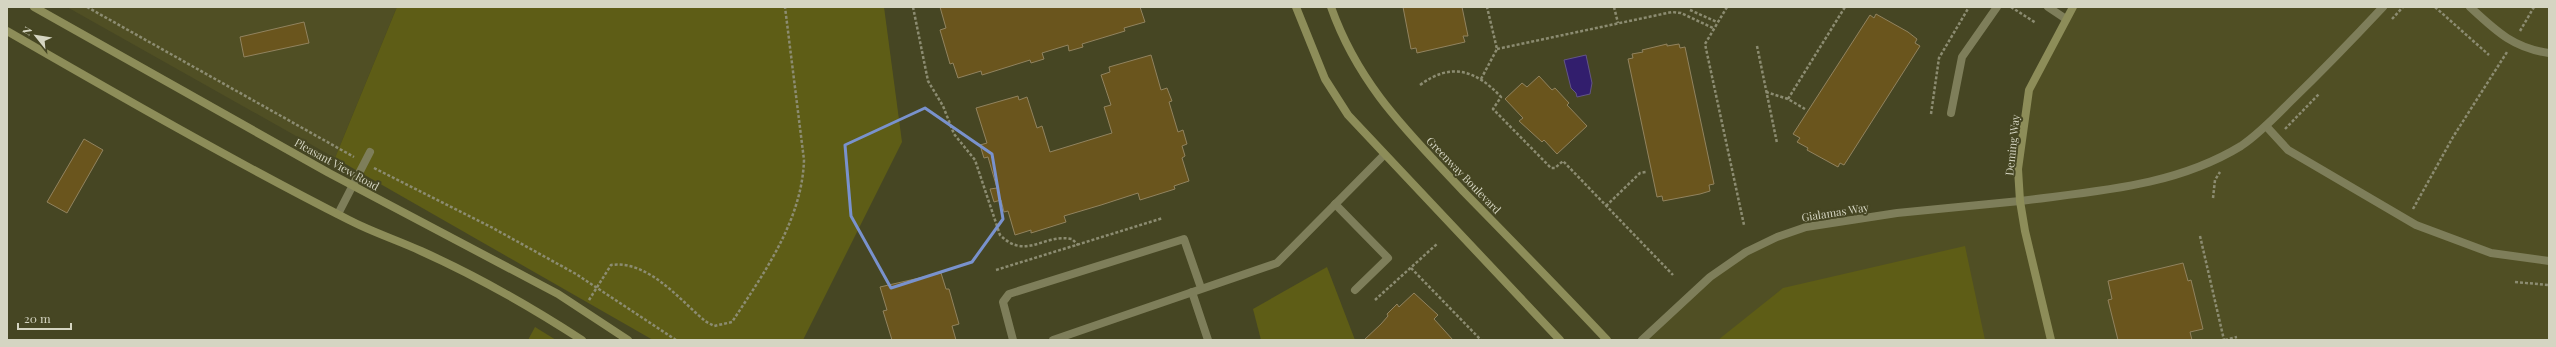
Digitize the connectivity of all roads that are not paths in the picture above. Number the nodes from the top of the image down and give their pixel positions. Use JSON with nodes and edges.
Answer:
{"nodes":[{"id":1,"x":34,"y":7,"type":"edge"},
{"id":2,"x":1296,"y":7,"type":"edge"},
{"id":3,"x":1331,"y":7,"type":"edge"},
{"id":4,"x":1997,"y":7,"type":"edge"},
{"id":5,"x":2048,"y":7,"type":"edge"},
{"id":6,"x":2073,"y":7,"type":"edge"},
{"id":7,"x":2383,"y":7,"type":"edge"},
{"id":8,"x":2470,"y":7,"type":"edge"},
{"id":9,"x":2066,"y":19,"type":"junction"},
{"id":10,"x":7,"y":31,"type":"edge"},
{"id":11,"x":2549,"y":53,"type":"edge"},
{"id":12,"x":1952,"y":113,"type":"dead end"},
{"id":13,"x":2266,"y":126,"type":"junction"},
{"id":14,"x":370,"y":152,"type":"dead end"},
{"id":15,"x":1384,"y":155,"type":"junction"},
{"id":16,"x":353,"y":186,"type":"junction"},
{"id":17,"x":2020,"y":201,"type":"junction"},
{"id":18,"x":1336,"y":204,"type":"junction"},
{"id":19,"x":338,"y":214,"type":"junction"},
{"id":20,"x":2549,"y":261,"type":"edge"},
{"id":21,"x":1201,"y":288,"type":"junction"},
{"id":22,"x":1355,"y":290,"type":"dead end"},
{"id":23,"x":1192,"y":292,"type":"junction"},
{"id":24,"x":582,"y":340,"type":"edge"},
{"id":25,"x":628,"y":340,"type":"edge"},
{"id":26,"x":1013,"y":340,"type":"edge"},
{"id":27,"x":1053,"y":340,"type":"edge"},
{"id":28,"x":1208,"y":340,"type":"edge"},
{"id":29,"x":1560,"y":340,"type":"edge"},
{"id":30,"x":1607,"y":340,"type":"edge"},
{"id":31,"x":1642,"y":340,"type":"edge"},
{"id":32,"x":2051,"y":340,"type":"edge"}],
"edges":[{"from":1,"to":16,"type":"main road","name":"Pleasant View Road"},
{"from":2,"to":15,"type":"main road"},
{"from":3,"to":30,"type":"main road","name":"Greenway Boulevard"},
{"from":4,"to":12,"type":"street"},
{"from":5,"to":9,"type":"street"},
{"from":6,"to":9,"type":"main road","name":"Deming Way"},
{"from":7,"to":13,"type":"street","name":"Gialamas Way"},
{"from":8,"to":11,"type":"street"},
{"from":9,"to":17,"type":"main road","name":"Deming Way"},
{"from":10,"to":19,"type":"main road"},
{"from":13,"to":17,"type":"street","name":"Gialamas Way"},
{"from":13,"to":20,"type":"street"},
{"from":14,"to":16,"type":"street"},
{"from":15,"to":18,"type":"street"},
{"from":15,"to":29,"type":"main road"},
{"from":16,"to":19,"type":"street"},
{"from":16,"to":25,"type":"main road","name":"Pleasant View Road"},
{"from":17,"to":31,"type":"street","name":"Gialamas Way"},
{"from":17,"to":32,"type":"main road","name":"Deming Way"},
{"from":18,"to":21,"type":"street"},
{"from":18,"to":22,"type":"street"},
{"from":19,"to":24,"type":"main road"},
{"from":21,"to":23,"type":"street"},
{"from":21,"to":26,"type":"street"},
{"from":23,"to":27,"type":"street"},
{"from":23,"to":28,"type":"street"}]}
